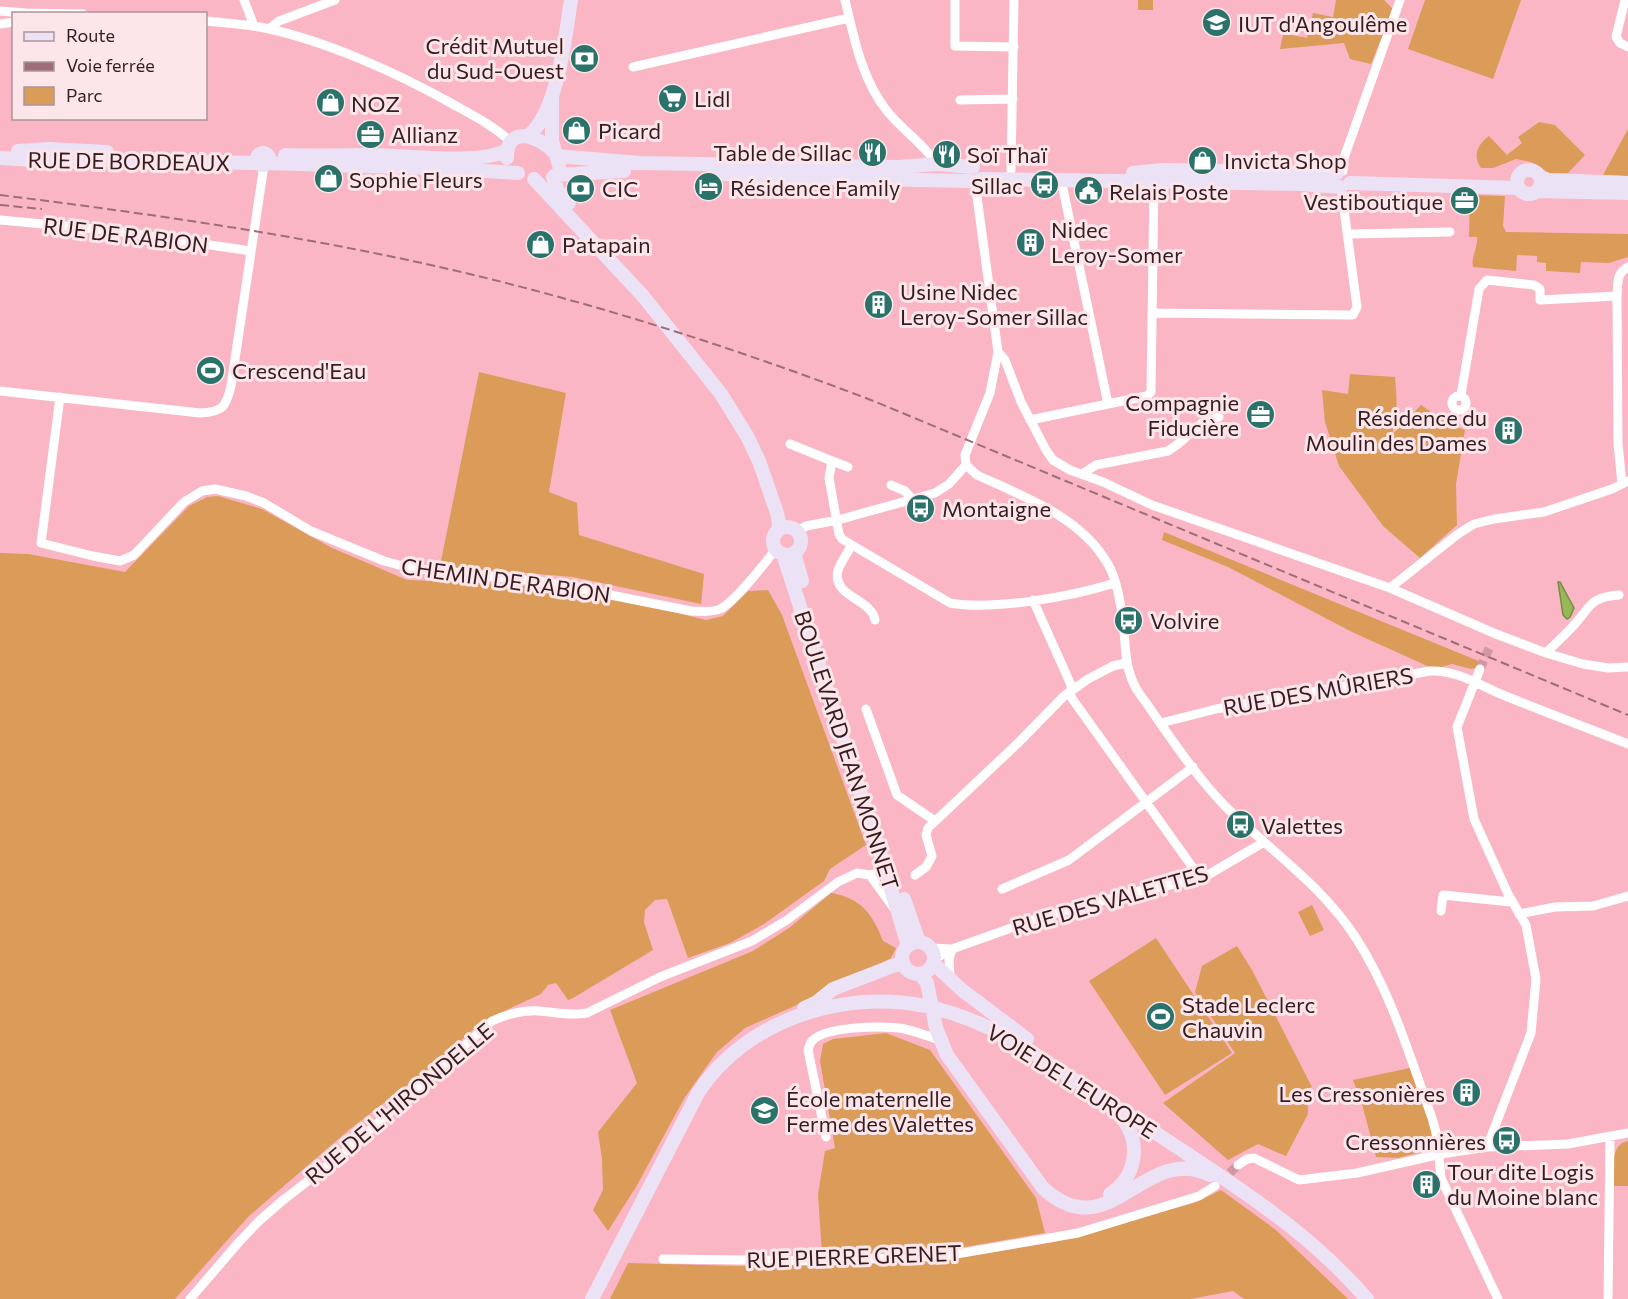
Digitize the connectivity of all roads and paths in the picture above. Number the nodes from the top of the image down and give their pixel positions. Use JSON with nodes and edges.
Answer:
{"nodes":[{"id":1,"x":244,"y":0,"type":"edge"},
{"id":2,"x":336,"y":0,"type":"edge"},
{"id":3,"x":571,"y":0,"type":"edge"},
{"id":4,"x":845,"y":0,"type":"edge"},
{"id":5,"x":955,"y":0,"type":"edge"},
{"id":6,"x":1014,"y":0,"type":"edge"},
{"id":7,"x":1400,"y":0,"type":"edge"},
{"id":8,"x":1625,"y":0,"type":"edge"},
{"id":9,"x":849,"y":18,"type":"junction"},
{"id":10,"x":207,"y":21,"type":"edge"},
{"id":11,"x":254,"y":26,"type":"junction"},
{"id":12,"x":269,"y":29,"type":"junction"},
{"id":13,"x":1628,"y":46,"type":"edge"},
{"id":14,"x":1014,"y":47,"type":"junction"},
{"id":15,"x":633,"y":67,"type":"dead end"},
{"id":16,"x":552,"y":96,"type":"junction"},
{"id":17,"x":1013,"y":99,"type":"junction"},
{"id":18,"x":960,"y":100,"type":"dead end"},
{"id":19,"x":528,"y":136,"type":"junction"},
{"id":20,"x":509,"y":146,"type":"junction"},
{"id":21,"x":0,"y":150,"type":"edge"},
{"id":22,"x":555,"y":154,"type":"junction"},
{"id":23,"x":83,"y":156,"type":"junction"},
{"id":24,"x":0,"y":158,"type":"edge"},
{"id":25,"x":263,"y":160,"type":"junction"},
{"id":26,"x":938,"y":164,"type":"junction"},
{"id":27,"x":1011,"y":170,"type":"junction"},
{"id":28,"x":518,"y":173,"type":"junction"},
{"id":29,"x":554,"y":176,"type":"junction"},
{"id":30,"x":976,"y":176,"type":"junction"},
{"id":31,"x":1344,"y":178,"type":"junction"},
{"id":32,"x":534,"y":179,"type":"junction"},
{"id":33,"x":1061,"y":179,"type":"junction"},
{"id":34,"x":1154,"y":181,"type":"junction"},
{"id":35,"x":1519,"y":183,"type":"junction"},
{"id":36,"x":1628,"y":183,"type":"edge"},
{"id":37,"x":1539,"y":184,"type":"junction"},
{"id":38,"x":1628,"y":193,"type":"edge"},
{"id":39,"x":0,"y":220,"type":"edge"},
{"id":40,"x":1450,"y":232,"type":"dead end"},
{"id":41,"x":1349,"y":234,"type":"junction"},
{"id":42,"x":251,"y":251,"type":"junction"},
{"id":43,"x":1628,"y":267,"type":"edge"},
{"id":44,"x":1617,"y":296,"type":"junction"},
{"id":45,"x":661,"y":313,"type":"junction"},
{"id":46,"x":1153,"y":313,"type":"junction"},
{"id":47,"x":998,"y":352,"type":"junction"},
{"id":48,"x":0,"y":391,"type":"edge"},
{"id":49,"x":1461,"y":396,"type":"dead end"},
{"id":50,"x":60,"y":397,"type":"junction"},
{"id":51,"x":1108,"y":404,"type":"junction"},
{"id":52,"x":1219,"y":417,"type":"dead end"},
{"id":53,"x":1030,"y":420,"type":"junction"},
{"id":54,"x":790,"y":444,"type":"dead end"},
{"id":55,"x":832,"y":461,"type":"junction"},
{"id":56,"x":966,"y":465,"type":"junction"},
{"id":57,"x":848,"y":467,"type":"dead end"},
{"id":58,"x":1082,"y":474,"type":"junction"},
{"id":59,"x":1625,"y":482,"type":"edge"},
{"id":60,"x":891,"y":485,"type":"dead end"},
{"id":61,"x":913,"y":500,"type":"junction"},
{"id":62,"x":838,"y":520,"type":"junction"},
{"id":63,"x":787,"y":529,"type":"junction"},
{"id":64,"x":852,"y":545,"type":"junction"},
{"id":65,"x":784,"y":552,"type":"junction"},
{"id":66,"x":1115,"y":583,"type":"junction"},
{"id":67,"x":1390,"y":588,"type":"junction"},
{"id":68,"x":1619,"y":595,"type":"dead end"},
{"id":69,"x":1033,"y":600,"type":"junction"},
{"id":70,"x":875,"y":620,"type":"dead end"},
{"id":71,"x":1496,"y":634,"type":"junction"},
{"id":72,"x":1491,"y":644,"type":"tunnel mouth"},
{"id":73,"x":1546,"y":653,"type":"junction"},
{"id":74,"x":1126,"y":663,"type":"junction"},
{"id":75,"x":1628,"y":667,"type":"edge"},
{"id":76,"x":1480,"y":669,"type":"tunnel mouth"},
{"id":77,"x":1475,"y":682,"type":"junction"},
{"id":78,"x":1070,"y":690,"type":"junction"},
{"id":79,"x":866,"y":710,"type":"dead end"},
{"id":80,"x":1161,"y":723,"type":"junction"},
{"id":81,"x":1628,"y":744,"type":"edge"},
{"id":82,"x":1193,"y":767,"type":"junction"},
{"id":83,"x":1146,"y":803,"type":"junction"},
{"id":84,"x":935,"y":821,"type":"junction"},
{"id":85,"x":1264,"y":842,"type":"junction"},
{"id":86,"x":884,"y":865,"type":"junction"},
{"id":87,"x":870,"y":875,"type":"junction"},
{"id":88,"x":915,"y":875,"type":"dead end"},
{"id":89,"x":1201,"y":879,"type":"junction"},
{"id":90,"x":1002,"y":889,"type":"dead end"},
{"id":91,"x":1628,"y":896,"type":"edge"},
{"id":92,"x":1511,"y":902,"type":"junction"},
{"id":93,"x":1441,"y":910,"type":"dead end"},
{"id":94,"x":1519,"y":914,"type":"junction"},
{"id":95,"x":900,"y":916,"type":"junction"},
{"id":96,"x":952,"y":948,"type":"junction"},
{"id":97,"x":925,"y":957,"type":"junction"},
{"id":98,"x":903,"y":962,"type":"junction"},
{"id":99,"x":950,"y":978,"type":"junction"},
{"id":100,"x":923,"y":1002,"type":"junction"},
{"id":101,"x":791,"y":1013,"type":"junction"},
{"id":102,"x":942,"y":1034,"type":"junction"},
{"id":103,"x":1078,"y":1079,"type":"junction"},
{"id":104,"x":1628,"y":1133,"type":"edge"},
{"id":105,"x":826,"y":1137,"type":"dead end"},
{"id":106,"x":1610,"y":1137,"type":"junction"},
{"id":107,"x":1488,"y":1147,"type":"junction"},
{"id":108,"x":1438,"y":1155,"type":"junction"},
{"id":109,"x":1238,"y":1165,"type":"tunnel mouth"},
{"id":110,"x":1215,"y":1186,"type":"tunnel mouth"},
{"id":111,"x":1288,"y":1223,"type":"junction"},
{"id":112,"x":663,"y":1259,"type":"dead end"},
{"id":113,"x":190,"y":1299,"type":"edge"},
{"id":114,"x":585,"y":1299,"type":"edge"},
{"id":115,"x":592,"y":1299,"type":"edge"},
{"id":116,"x":1367,"y":1299,"type":"edge"},
{"id":117,"x":1372,"y":1299,"type":"edge"},
{"id":118,"x":1498,"y":1299,"type":"edge"},
{"id":119,"x":1608,"y":1299,"type":"edge"}],
"edges":[{"from":1,"to":11,"type":"street"},
{"from":2,"to":12,"type":"street"},
{"from":3,"to":16,"type":"main road"},
{"from":4,"to":9,"type":"street"},
{"from":5,"to":14,"type":"street"},
{"from":6,"to":14,"type":"street"},
{"from":7,"to":31,"type":"street"},
{"from":8,"to":13,"type":"street"},
{"from":9,"to":15,"type":"street"},
{"from":9,"to":26,"type":"street"},
{"from":10,"to":11,"type":"street"},
{"from":11,"to":12,"type":"street"},
{"from":12,"to":20,"type":"street"},
{"from":14,"to":17,"type":"street"},
{"from":16,"to":19,"type":"main road"},
{"from":16,"to":22,"type":"main road"},
{"from":17,"to":18,"type":"street"},
{"from":17,"to":27,"type":"street"},
{"from":19,"to":20,"type":"main road"},
{"from":19,"to":22,"type":"main road"},
{"from":20,"to":25,"type":"main road","name":"RUE DE BORDEAUX"},
{"from":20,"to":28,"type":"main road"},
{"from":21,"to":23,"type":"main road","name":"RUE DE BORDEAUX"},
{"from":22,"to":26,"type":"main road"},
{"from":22,"to":29,"type":"main road"},
{"from":23,"to":24,"type":"main road","name":"RUE DE BORDEAUX"},
{"from":23,"to":25,"type":"main road","name":"RUE DE BORDEAUX"},
{"from":25,"to":28,"type":"main road","name":"RUE DE BORDEAUX"},
{"from":25,"to":42,"type":"street"},
{"from":26,"to":30,"type":"main road"},
{"from":27,"to":30,"type":"main road"},
{"from":27,"to":31,"type":"main road"},
{"from":28,"to":32,"type":"main road"},
{"from":29,"to":30,"type":"main road"},
{"from":29,"to":32,"type":"main road"},
{"from":29,"to":45,"type":"main road"},
{"from":30,"to":33,"type":"main road"},
{"from":30,"to":47,"type":"street"},
{"from":31,"to":34,"type":"main road"},
{"from":31,"to":35,"type":"main road"},
{"from":31,"to":41,"type":"street"},
{"from":32,"to":45,"type":"main road"},
{"from":33,"to":34,"type":"main road"},
{"from":33,"to":51,"type":"street"},
{"from":34,"to":46,"type":"street"},
{"from":35,"to":37,"type":"main road"},
{"from":35,"to":37,"type":"main road"},
{"from":36,"to":37,"type":"main road"},
{"from":37,"to":38,"type":"main road"},
{"from":39,"to":42,"type":"street","name":"RUE DE RABION"},
{"from":40,"to":41,"type":"street"},
{"from":41,"to":46,"type":"street"},
{"from":42,"to":50,"type":"street"},
{"from":43,"to":44,"type":"street"},
{"from":44,"to":49,"type":"street"},
{"from":44,"to":59,"type":"street"},
{"from":45,"to":63,"type":"main road"},
{"from":46,"to":51,"type":"street"},
{"from":47,"to":53,"type":"street"},
{"from":47,"to":56,"type":"street"},
{"from":48,"to":50,"type":"street"},
{"from":50,"to":65,"type":"street","name":"CHEMIN DE RABION"},
{"from":51,"to":53,"type":"street"},
{"from":52,"to":58,"type":"street"},
{"from":53,"to":58,"type":"street"},
{"from":54,"to":55,"type":"street"},
{"from":55,"to":57,"type":"street"},
{"from":55,"to":62,"type":"street"},
{"from":56,"to":61,"type":"street"},
{"from":56,"to":66,"type":"street"},
{"from":58,"to":67,"type":"street"},
{"from":59,"to":67,"type":"street"},
{"from":60,"to":61,"type":"street"},
{"from":61,"to":62,"type":"street"},
{"from":62,"to":63,"type":"street"},
{"from":62,"to":64,"type":"street"},
{"from":63,"to":65,"type":"main road"},
{"from":63,"to":65,"type":"main road"},
{"from":64,"to":69,"type":"street"},
{"from":64,"to":70,"type":"street"},
{"from":65,"to":86,"type":"main road","name":"BOULEVARD JEAN MONNET"},
{"from":65,"to":97,"type":"main road"},
{"from":66,"to":69,"type":"street"},
{"from":66,"to":74,"type":"street"},
{"from":67,"to":71,"type":"street"},
{"from":68,"to":73,"type":"street"},
{"from":69,"to":78,"type":"street"},
{"from":71,"to":72,"type":"street"},
{"from":71,"to":73,"type":"street"},
{"from":73,"to":75,"type":"street"},
{"from":74,"to":78,"type":"street"},
{"from":74,"to":80,"type":"street"},
{"from":76,"to":77,"type":"street"},
{"from":77,"to":80,"type":"street","name":"RUE DES MÛRIERS"},
{"from":77,"to":81,"type":"street","name":"RUE DES MÛRIERS"},
{"from":77,"to":92,"type":"street"},
{"from":78,"to":83,"type":"street"},
{"from":78,"to":84,"type":"street"},
{"from":79,"to":84,"type":"street"},
{"from":80,"to":82,"type":"street"},
{"from":82,"to":83,"type":"street"},
{"from":82,"to":85,"type":"street"},
{"from":83,"to":89,"type":"street"},
{"from":83,"to":90,"type":"street"},
{"from":84,"to":88,"type":"street"},
{"from":85,"to":89,"type":"street","name":"RUE DES VALETTES"},
{"from":85,"to":108,"type":"street"},
{"from":86,"to":87,"type":"street","name":"RUE DE L'HIRONDELLE"},
{"from":86,"to":95,"type":"main road","name":"BOULEVARD JEAN MONNET"},
{"from":87,"to":95,"type":"street"},
{"from":87,"to":113,"type":"street","name":"RUE DE L'HIRONDELLE"},
{"from":89,"to":96,"type":"street","name":"RUE DES VALETTES"},
{"from":91,"to":94,"type":"street"},
{"from":92,"to":93,"type":"street"},
{"from":92,"to":94,"type":"street"},
{"from":94,"to":107,"type":"street"},
{"from":95,"to":97,"type":"main road","name":"BOULEVARD JEAN MONNET"},
{"from":96,"to":97,"type":"street","name":"RUE DES VALETTES"},
{"from":96,"to":99,"type":"street"},
{"from":97,"to":98,"type":"main road"},
{"from":97,"to":98,"type":"main road"},
{"from":97,"to":99,"type":"main road"},
{"from":97,"to":102,"type":"main road"},
{"from":98,"to":101,"type":"main road"},
{"from":99,"to":103,"type":"main road"},
{"from":100,"to":101,"type":"main road","name":"VOIE DE L'EUROPE"},
{"from":100,"to":103,"type":"main road","name":"VOIE DE L'EUROPE"},
{"from":100,"to":115,"type":"main road","name":"VOIE DE L'EUROPE"},
{"from":101,"to":114,"type":"main road","name":"VOIE DE L'EUROPE"},
{"from":102,"to":103,"type":"main road"},
{"from":102,"to":105,"type":"street"},
{"from":102,"to":111,"type":"main road"},
{"from":103,"to":111,"type":"main road","name":"VOIE DE L'EUROPE"},
{"from":103,"to":117,"type":"main road"},
{"from":104,"to":106,"type":"street"},
{"from":106,"to":107,"type":"street"},
{"from":106,"to":119,"type":"street"},
{"from":107,"to":108,"type":"street"},
{"from":108,"to":109,"type":"street"},
{"from":108,"to":118,"type":"street"},
{"from":110,"to":112,"type":"street","name":"RUE PIERRE GRENET"},
{"from":111,"to":116,"type":"main road","name":"VOIE DE L'EUROPE"}]}
